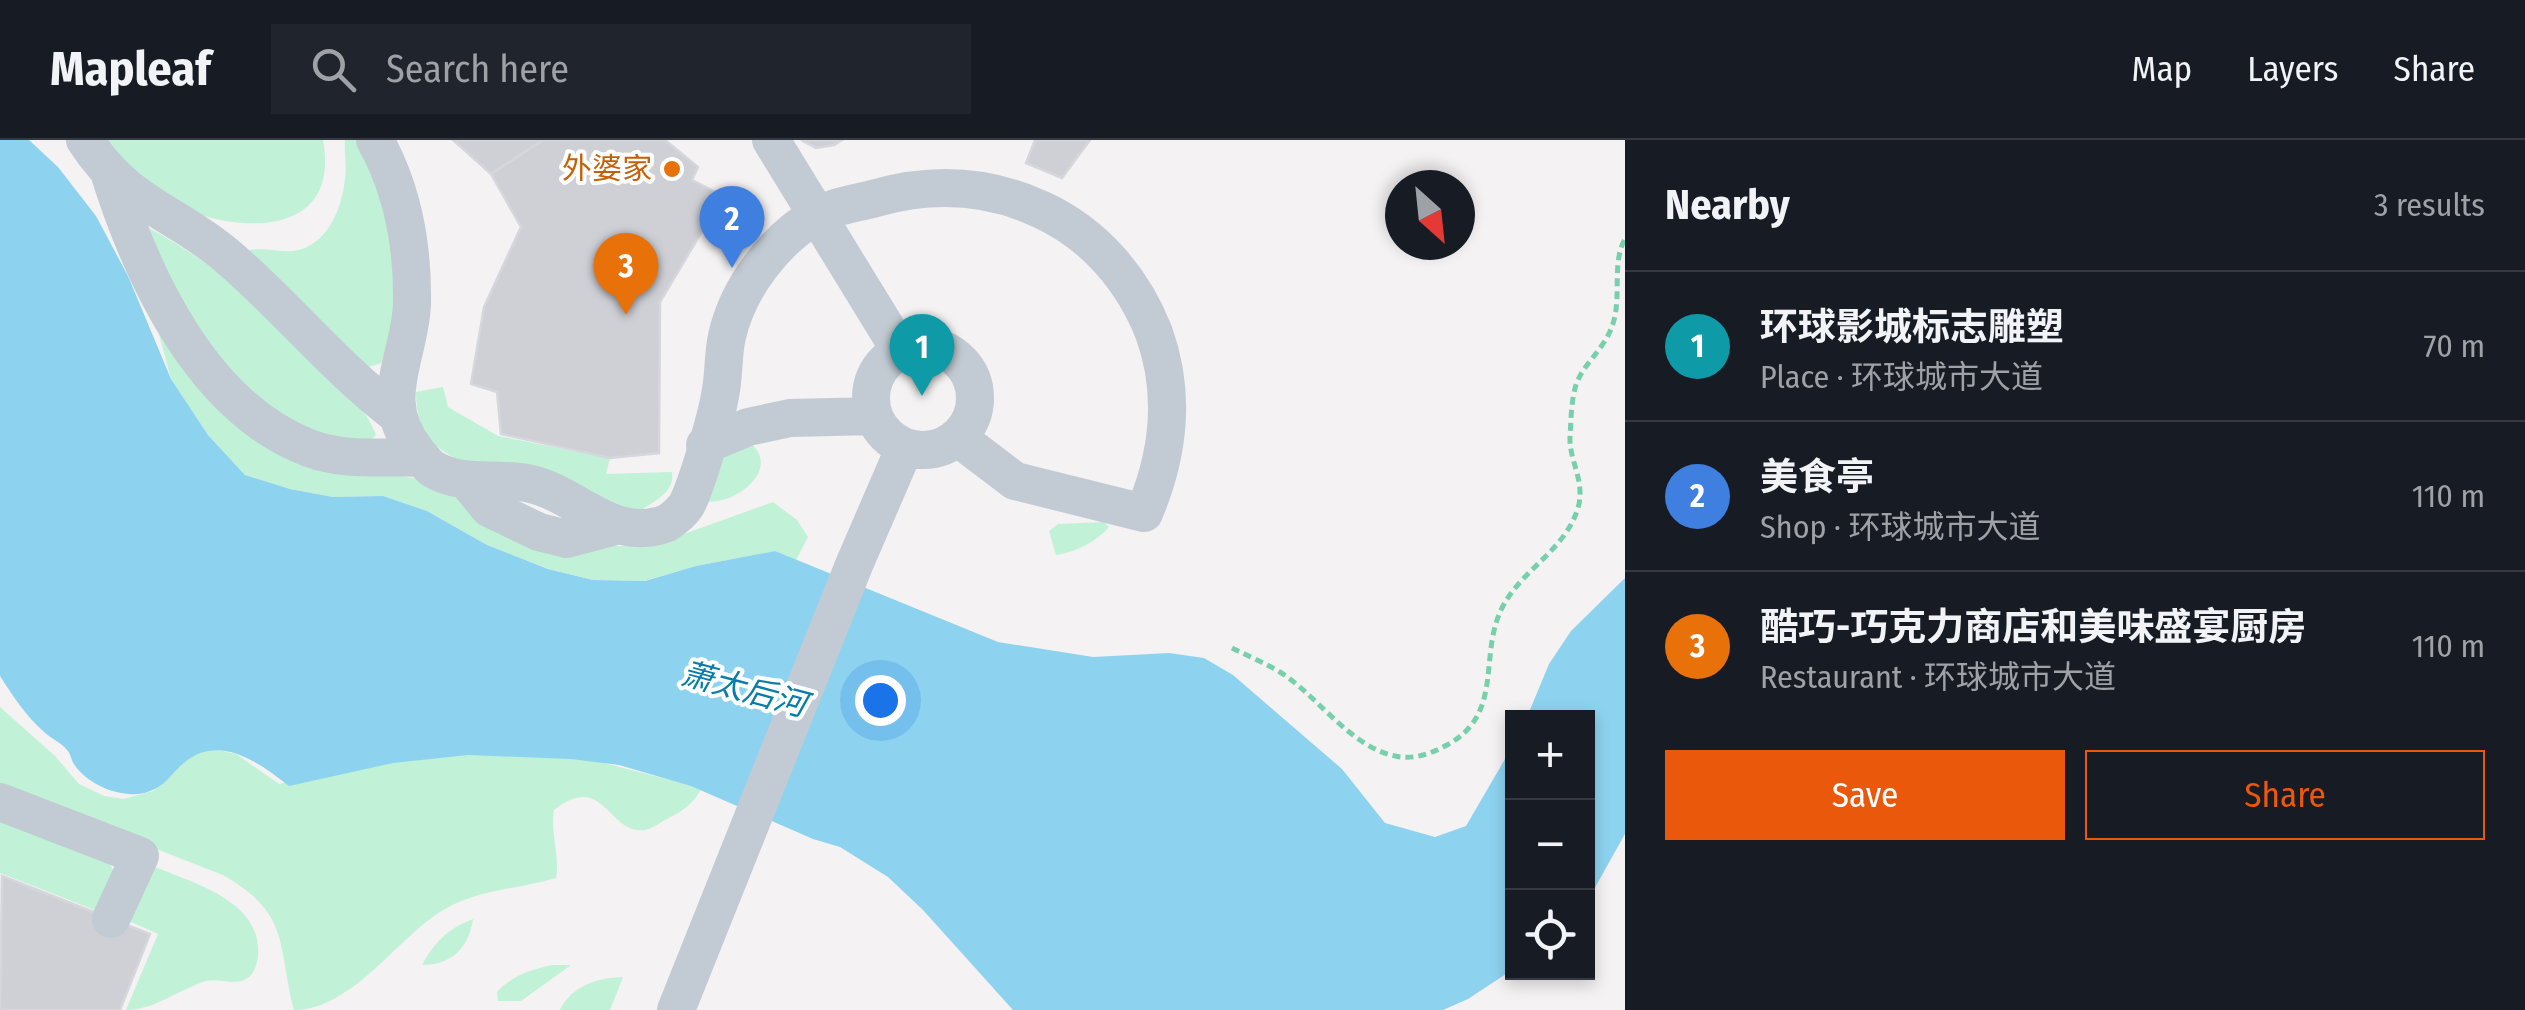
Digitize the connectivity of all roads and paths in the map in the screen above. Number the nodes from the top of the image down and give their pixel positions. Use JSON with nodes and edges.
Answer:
{"nodes":[{"id":1,"x":86,"y":140,"type":"edge"},
{"id":2,"x":375,"y":140,"type":"edge"},
{"id":3,"x":771,"y":140,"type":"edge"},
{"id":4,"x":109,"y":172,"type":"junction"},
{"id":5,"x":819,"y":214,"type":"junction"},
{"id":6,"x":1625,"y":238,"type":"edge"},
{"id":7,"x":901,"y":352,"type":"junction"},
{"id":8,"x":396,"y":414,"type":"junction"},
{"id":9,"x":874,"y":416,"type":"junction"},
{"id":10,"x":957,"y":437,"type":"junction"},
{"id":11,"x":705,"y":445,"type":"junction"},
{"id":12,"x":905,"y":447,"type":"junction"},
{"id":13,"x":422,"y":458,"type":"junction"},
{"id":14,"x":1232,"y":648,"type":"dead end"},
{"id":15,"x":0,"y":802,"type":"edge"},
{"id":16,"x":111,"y":918,"type":"dead end"},
{"id":17,"x":676,"y":1010,"type":"edge"}],
"edges":[{"from":1,"to":4,"type":"street"},
{"from":2,"to":8,"type":"street"},
{"from":3,"to":5,"type":"street"},
{"from":4,"to":8,"type":"street"},
{"from":4,"to":13,"type":"street"},
{"from":5,"to":7,"type":"street"},
{"from":5,"to":10,"type":"street"},
{"from":5,"to":11,"type":"street"},
{"from":6,"to":14,"type":"path"},
{"from":7,"to":9,"type":"street"},
{"from":7,"to":10,"type":"street"},
{"from":8,"to":13,"type":"street"},
{"from":9,"to":11,"type":"street"},
{"from":9,"to":12,"type":"street"},
{"from":10,"to":12,"type":"street"},
{"from":11,"to":13,"type":"street"},
{"from":12,"to":17,"type":"street"},
{"from":15,"to":16,"type":"street"}]}
